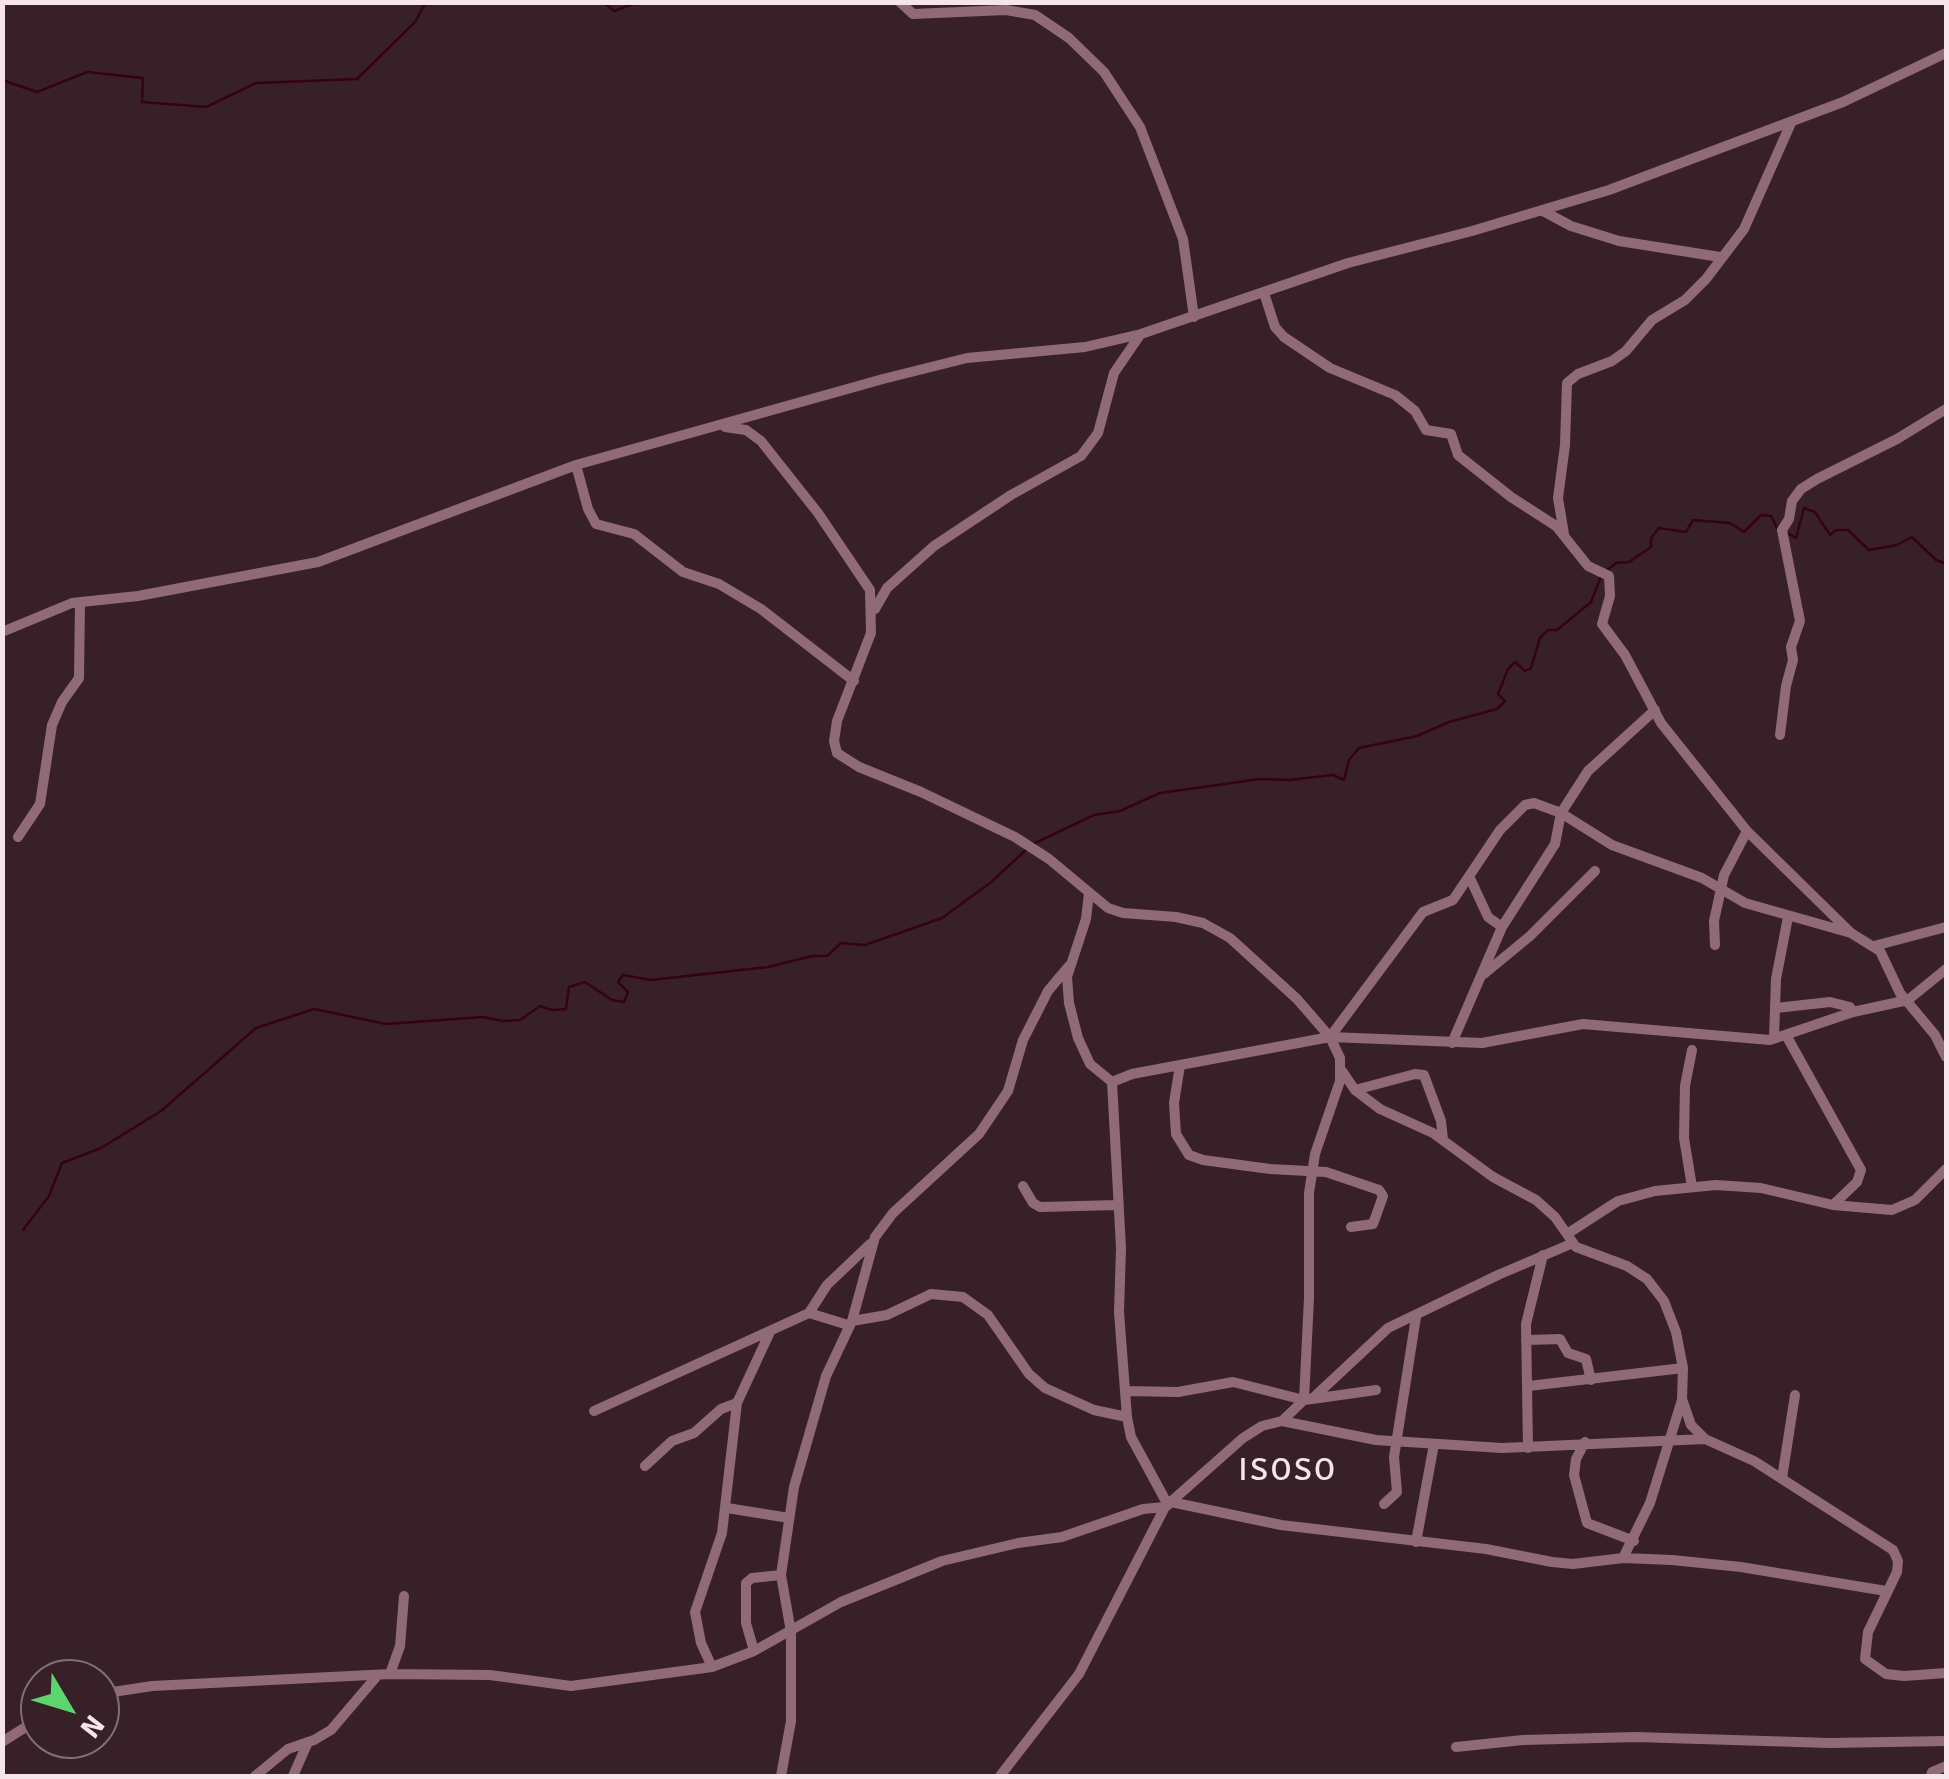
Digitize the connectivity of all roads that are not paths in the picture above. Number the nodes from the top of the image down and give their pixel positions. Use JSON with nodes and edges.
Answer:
{"nodes":[{"id":1,"x":900,"y":2,"type":"edge"},
{"id":2,"x":1946,"y":53,"type":"edge"},
{"id":3,"x":1791,"y":123,"type":"junction"},
{"id":4,"x":1543,"y":210,"type":"junction"},
{"id":5,"x":1720,"y":257,"type":"junction"},
{"id":6,"x":1264,"y":292,"type":"junction"},
{"id":7,"x":1194,"y":318,"type":"junction"},
{"id":8,"x":1141,"y":334,"type":"junction"},
{"id":9,"x":1946,"y":409,"type":"edge"},
{"id":10,"x":719,"y":427,"type":"junction"},
{"id":11,"x":576,"y":465,"type":"junction"},
{"id":12,"x":1565,"y":535,"type":"junction"},
{"id":13,"x":80,"y":602,"type":"junction"},
{"id":14,"x":873,"y":619,"type":"junction"},
{"id":15,"x":2,"y":632,"type":"edge"},
{"id":16,"x":854,"y":681,"type":"junction"},
{"id":17,"x":1655,"y":710,"type":"junction"},
{"id":18,"x":1780,"y":735,"type":"dead end"},
{"id":19,"x":1561,"y":813,"type":"junction"},
{"id":20,"x":1747,"y":831,"type":"junction"},
{"id":21,"x":18,"y":837,"type":"dead end"},
{"id":22,"x":1595,"y":870,"type":"dead end"},
{"id":23,"x":1469,"y":876,"type":"junction"},
{"id":24,"x":1721,"y":890,"type":"junction"},
{"id":25,"x":1088,"y":893,"type":"junction"},
{"id":26,"x":1788,"y":918,"type":"junction"},
{"id":27,"x":1946,"y":927,"type":"edge"},
{"id":28,"x":1502,"y":928,"type":"junction"},
{"id":29,"x":1851,"y":933,"type":"junction"},
{"id":30,"x":1714,"y":944,"type":"dead end"},
{"id":31,"x":1874,"y":946,"type":"junction"},
{"id":32,"x":1069,"y":966,"type":"junction"},
{"id":33,"x":1946,"y":970,"type":"edge"},
{"id":34,"x":1480,"y":978,"type":"junction"},
{"id":35,"x":1908,"y":1000,"type":"junction"},
{"id":36,"x":1850,"y":1007,"type":"dead end"},
{"id":37,"x":1776,"y":1008,"type":"junction"},
{"id":38,"x":1330,"y":1037,"type":"junction"},
{"id":39,"x":1780,"y":1037,"type":"junction"},
{"id":40,"x":1452,"y":1044,"type":"junction"},
{"id":41,"x":1692,"y":1050,"type":"dead end"},
{"id":42,"x":1946,"y":1057,"type":"edge"},
{"id":43,"x":1180,"y":1065,"type":"junction"},
{"id":44,"x":1342,"y":1071,"type":"junction"},
{"id":45,"x":1112,"y":1082,"type":"junction"},
{"id":46,"x":1355,"y":1090,"type":"junction"},
{"id":47,"x":1443,"y":1139,"type":"junction"},
{"id":48,"x":1946,"y":1169,"type":"edge"},
{"id":49,"x":1313,"y":1172,"type":"junction"},
{"id":50,"x":1023,"y":1186,"type":"dead end"},
{"id":51,"x":1692,"y":1187,"type":"junction"},
{"id":52,"x":1118,"y":1205,"type":"junction"},
{"id":53,"x":1832,"y":1205,"type":"junction"},
{"id":54,"x":1351,"y":1226,"type":"dead end"},
{"id":55,"x":875,"y":1238,"type":"junction"},
{"id":56,"x":1570,"y":1239,"type":"junction"},
{"id":57,"x":1543,"y":1255,"type":"junction"},
{"id":58,"x":809,"y":1314,"type":"junction"},
{"id":59,"x":1416,"y":1317,"type":"junction"},
{"id":60,"x":850,"y":1323,"type":"junction"},
{"id":61,"x":770,"y":1332,"type":"junction"},
{"id":62,"x":1526,"y":1340,"type":"junction"},
{"id":63,"x":1682,"y":1368,"type":"junction"},
{"id":64,"x":1591,"y":1380,"type":"junction"},
{"id":65,"x":1529,"y":1386,"type":"junction"},
{"id":66,"x":1376,"y":1390,"type":"dead end"},
{"id":67,"x":1126,"y":1391,"type":"junction"},
{"id":68,"x":1795,"y":1396,"type":"dead end"},
{"id":69,"x":1682,"y":1399,"type":"junction"},
{"id":70,"x":1308,"y":1400,"type":"junction"},
{"id":71,"x":737,"y":1403,"type":"junction"},
{"id":72,"x":594,"y":1411,"type":"dead end"},
{"id":73,"x":1127,"y":1417,"type":"junction"},
{"id":74,"x":1282,"y":1421,"type":"junction"},
{"id":75,"x":1705,"y":1439,"type":"junction"},
{"id":76,"x":1399,"y":1442,"type":"junction"},
{"id":77,"x":1585,"y":1442,"type":"junction"},
{"id":78,"x":1668,"y":1442,"type":"junction"},
{"id":79,"x":1434,"y":1444,"type":"junction"},
{"id":80,"x":1528,"y":1448,"type":"junction"},
{"id":81,"x":645,"y":1466,"type":"dead end"},
{"id":82,"x":1782,"y":1478,"type":"junction"},
{"id":83,"x":1384,"y":1504,"type":"dead end"},
{"id":84,"x":1168,"y":1505,"type":"junction"},
{"id":85,"x":727,"y":1508,"type":"junction"},
{"id":86,"x":789,"y":1518,"type":"junction"},
{"id":87,"x":1416,"y":1542,"type":"junction"},
{"id":88,"x":1634,"y":1542,"type":"junction"},
{"id":89,"x":1623,"y":1558,"type":"junction"},
{"id":90,"x":780,"y":1575,"type":"junction"},
{"id":91,"x":1886,"y":1592,"type":"junction"},
{"id":92,"x":404,"y":1596,"type":"dead end"},
{"id":93,"x":791,"y":1632,"type":"junction"},
{"id":94,"x":754,"y":1651,"type":"junction"},
{"id":95,"x":712,"y":1667,"type":"junction"},
{"id":96,"x":1946,"y":1672,"type":"edge"},
{"id":97,"x":384,"y":1675,"type":"junction"},
{"id":98,"x":120,"y":1691,"type":"edge"},
{"id":99,"x":1946,"y":1741,"type":"edge"},
{"id":100,"x":308,"y":1742,"type":"junction"},
{"id":101,"x":1456,"y":1747,"type":"dead end"},
{"id":102,"x":1946,"y":1766,"type":"edge"},
{"id":103,"x":255,"y":1776,"type":"edge"},
{"id":104,"x":293,"y":1776,"type":"edge"},
{"id":105,"x":780,"y":1776,"type":"edge"},
{"id":106,"x":1000,"y":1776,"type":"edge"},
{"id":107,"x":1931,"y":1776,"type":"edge"}],
"edges":[{"from":1,"to":7,"type":"street"},
{"from":2,"to":3,"type":"street"},
{"from":3,"to":4,"type":"street"},
{"from":3,"to":5,"type":"street"},
{"from":4,"to":5,"type":"street"},
{"from":4,"to":6,"type":"street"},
{"from":5,"to":12,"type":"street"},
{"from":6,"to":7,"type":"street"},
{"from":6,"to":12,"type":"street"},
{"from":7,"to":8,"type":"street"},
{"from":8,"to":10,"type":"street"},
{"from":8,"to":14,"type":"street"},
{"from":9,"to":18,"type":"street"},
{"from":10,"to":11,"type":"street"},
{"from":10,"to":14,"type":"street"},
{"from":11,"to":13,"type":"street"},
{"from":11,"to":16,"type":"street"},
{"from":12,"to":17,"type":"street"},
{"from":13,"to":15,"type":"street"},
{"from":13,"to":21,"type":"street"},
{"from":14,"to":16,"type":"street"},
{"from":16,"to":25,"type":"street"},
{"from":17,"to":19,"type":"street"},
{"from":17,"to":20,"type":"street"},
{"from":19,"to":23,"type":"street"},
{"from":19,"to":24,"type":"street"},
{"from":19,"to":28,"type":"street"},
{"from":20,"to":24,"type":"street"},
{"from":20,"to":29,"type":"street"},
{"from":22,"to":34,"type":"street"},
{"from":23,"to":28,"type":"street"},
{"from":23,"to":38,"type":"street"},
{"from":24,"to":26,"type":"street"},
{"from":24,"to":30,"type":"street"},
{"from":25,"to":32,"type":"street"},
{"from":25,"to":38,"type":"street"},
{"from":26,"to":29,"type":"street"},
{"from":26,"to":37,"type":"street"},
{"from":27,"to":31,"type":"street"},
{"from":28,"to":34,"type":"street"},
{"from":29,"to":31,"type":"street"},
{"from":31,"to":35,"type":"street"},
{"from":32,"to":45,"type":"street"},
{"from":32,"to":55,"type":"street"},
{"from":33,"to":35,"type":"street"},
{"from":34,"to":40,"type":"street"},
{"from":35,"to":39,"type":"street"},
{"from":35,"to":42,"type":"street"},
{"from":36,"to":37,"type":"street"},
{"from":37,"to":39,"type":"street"},
{"from":38,"to":40,"type":"street"},
{"from":38,"to":43,"type":"street"},
{"from":38,"to":44,"type":"street"},
{"from":39,"to":40,"type":"street"},
{"from":39,"to":53,"type":"street"},
{"from":41,"to":51,"type":"street"},
{"from":43,"to":45,"type":"street"},
{"from":43,"to":49,"type":"street"},
{"from":44,"to":46,"type":"street"},
{"from":44,"to":49,"type":"street"},
{"from":45,"to":52,"type":"street"},
{"from":46,"to":47,"type":"street"},
{"from":46,"to":47,"type":"street"},
{"from":47,"to":56,"type":"street"},
{"from":48,"to":53,"type":"street"},
{"from":49,"to":54,"type":"street"},
{"from":49,"to":70,"type":"street"},
{"from":50,"to":52,"type":"street"},
{"from":51,"to":53,"type":"street"},
{"from":51,"to":56,"type":"street"},
{"from":52,"to":67,"type":"street"},
{"from":55,"to":58,"type":"street"},
{"from":55,"to":60,"type":"street"},
{"from":56,"to":57,"type":"street"},
{"from":56,"to":63,"type":"street"},
{"from":57,"to":59,"type":"street"},
{"from":57,"to":62,"type":"street"},
{"from":58,"to":60,"type":"street"},
{"from":58,"to":61,"type":"street"},
{"from":59,"to":70,"type":"street"},
{"from":59,"to":76,"type":"street"},
{"from":60,"to":73,"type":"street"},
{"from":60,"to":86,"type":"street"},
{"from":61,"to":71,"type":"street"},
{"from":61,"to":72,"type":"street"},
{"from":62,"to":64,"type":"street"},
{"from":62,"to":65,"type":"street"},
{"from":63,"to":64,"type":"street"},
{"from":63,"to":69,"type":"street"},
{"from":64,"to":65,"type":"street"},
{"from":65,"to":80,"type":"street"},
{"from":66,"to":70,"type":"street"},
{"from":67,"to":70,"type":"street"},
{"from":67,"to":73,"type":"street"},
{"from":68,"to":82,"type":"street"},
{"from":69,"to":75,"type":"street"},
{"from":69,"to":78,"type":"street"},
{"from":70,"to":74,"type":"street"},
{"from":71,"to":81,"type":"street"},
{"from":71,"to":85,"type":"street"},
{"from":73,"to":84,"type":"street"},
{"from":74,"to":76,"type":"street"},
{"from":74,"to":84,"type":"street"},
{"from":75,"to":78,"type":"street"},
{"from":75,"to":82,"type":"street"},
{"from":76,"to":79,"type":"street"},
{"from":76,"to":83,"type":"street"},
{"from":77,"to":78,"type":"street"},
{"from":77,"to":80,"type":"street"},
{"from":77,"to":88,"type":"street"},
{"from":78,"to":88,"type":"street"},
{"from":79,"to":80,"type":"street"},
{"from":79,"to":87,"type":"street"},
{"from":82,"to":91,"type":"street"},
{"from":84,"to":87,"type":"street"},
{"from":84,"to":93,"type":"street"},
{"from":84,"to":106,"type":"street"},
{"from":85,"to":86,"type":"street"},
{"from":85,"to":95,"type":"street"},
{"from":86,"to":90,"type":"street"},
{"from":87,"to":89,"type":"street"},
{"from":88,"to":89,"type":"street"},
{"from":89,"to":91,"type":"street"},
{"from":90,"to":93,"type":"street"},
{"from":90,"to":94,"type":"street"},
{"from":91,"to":96,"type":"street"},
{"from":92,"to":97,"type":"street"},
{"from":93,"to":94,"type":"street"},
{"from":93,"to":105,"type":"street"},
{"from":94,"to":95,"type":"street"},
{"from":95,"to":97,"type":"street"},
{"from":97,"to":98,"type":"street"},
{"from":97,"to":100,"type":"street"},
{"from":99,"to":101,"type":"street"},
{"from":100,"to":103,"type":"street"},
{"from":100,"to":104,"type":"street"},
{"from":102,"to":107,"type":"street"}]}
